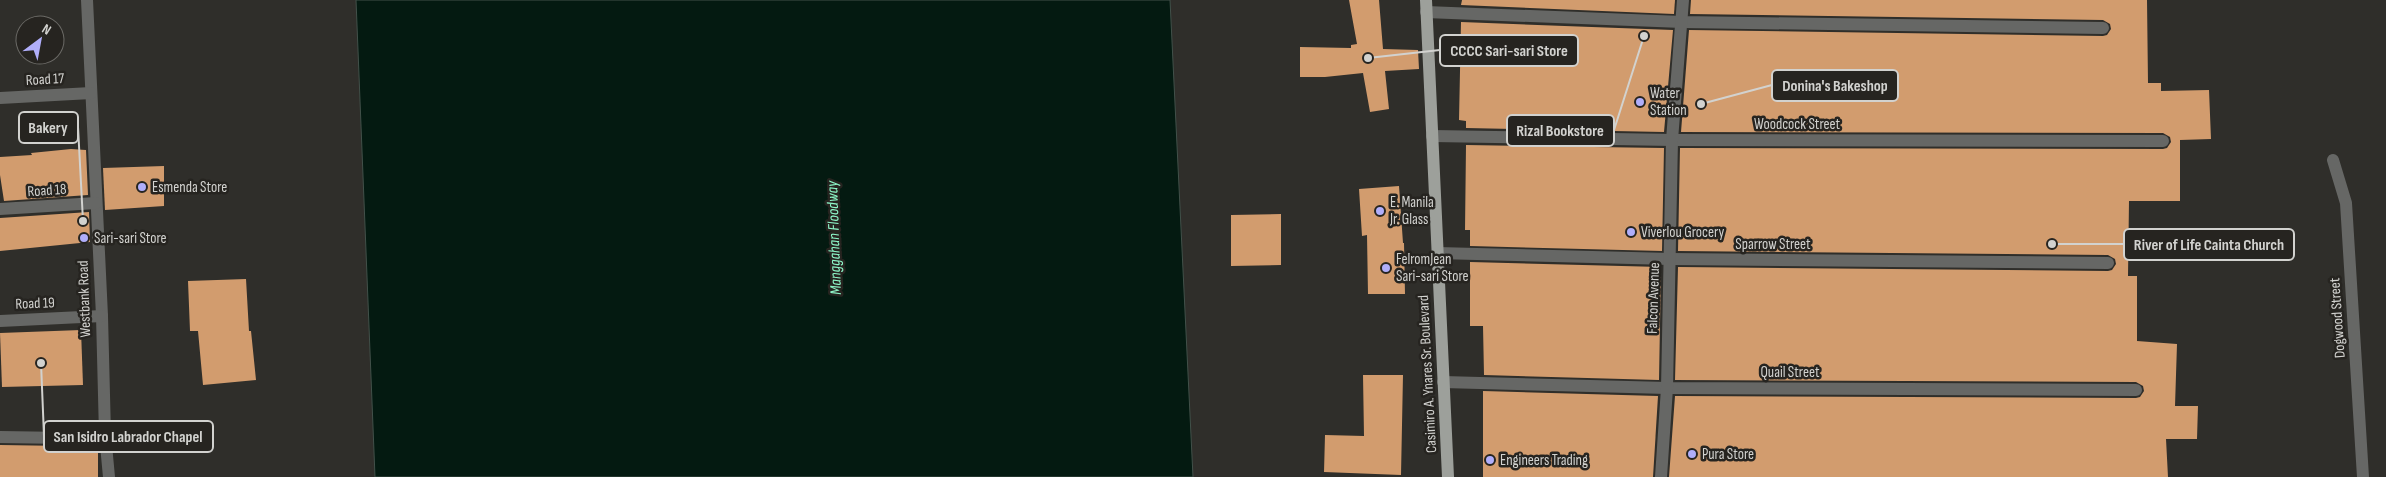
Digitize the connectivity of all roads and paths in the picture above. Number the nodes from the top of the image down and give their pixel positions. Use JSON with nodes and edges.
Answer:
{"nodes":[{"id":1,"x":87,"y":0,"type":"edge"},
{"id":2,"x":1683,"y":0,"type":"edge"},
{"id":3,"x":1426,"y":6,"type":"edge"},
{"id":4,"x":1682,"y":22,"type":"junction"},
{"id":5,"x":2103,"y":28,"type":"dead end"},
{"id":6,"x":91,"y":93,"type":"junction"},
{"id":7,"x":0,"y":98,"type":"edge"},
{"id":8,"x":1432,"y":136,"type":"junction"},
{"id":9,"x":1672,"y":140,"type":"junction"},
{"id":10,"x":2163,"y":141,"type":"dead end"},
{"id":11,"x":2333,"y":160,"type":"dead end"},
{"id":12,"x":96,"y":202,"type":"junction"},
{"id":13,"x":0,"y":209,"type":"edge"},
{"id":14,"x":1437,"y":253,"type":"junction"},
{"id":15,"x":1671,"y":260,"type":"junction"},
{"id":16,"x":2108,"y":263,"type":"dead end"},
{"id":17,"x":102,"y":316,"type":"junction"},
{"id":18,"x":0,"y":321,"type":"edge"},
{"id":19,"x":1443,"y":382,"type":"junction"},
{"id":20,"x":1667,"y":388,"type":"junction"},
{"id":21,"x":2136,"y":390,"type":"dead end"},
{"id":22,"x":105,"y":434,"type":"junction"},
{"id":23,"x":0,"y":437,"type":"edge"},
{"id":24,"x":109,"y":477,"type":"edge"},
{"id":25,"x":1448,"y":477,"type":"edge"},
{"id":26,"x":1661,"y":477,"type":"edge"},
{"id":27,"x":2363,"y":477,"type":"edge"}],
"edges":[{"from":1,"to":6,"type":"street","name":"Westbank Road"},
{"from":2,"to":4,"type":"street","name":"Falcon Avenue"},
{"from":3,"to":4,"type":"street"},
{"from":3,"to":8,"type":"main road","name":"Casimiro A. Ynares Sr. Boulevard"},
{"from":4,"to":5,"type":"street"},
{"from":4,"to":9,"type":"street","name":"Falcon Avenue"},
{"from":6,"to":7,"type":"street","name":"Road 17"},
{"from":6,"to":12,"type":"street","name":"Westbank Road"},
{"from":8,"to":9,"type":"street","name":"Woodcock Street"},
{"from":8,"to":14,"type":"main road","name":"Casimiro A. Ynares Sr. Boulevard"},
{"from":9,"to":10,"type":"street","name":"Woodcock Street"},
{"from":9,"to":15,"type":"street","name":"Falcon Avenue"},
{"from":11,"to":27,"type":"street","name":"Dogwood Street"},
{"from":12,"to":13,"type":"street","name":"Road 18"},
{"from":12,"to":17,"type":"street","name":"Westbank Road"},
{"from":14,"to":15,"type":"street","name":"Sparrow Street"},
{"from":14,"to":19,"type":"main road","name":"Casimiro A. Ynares Sr. Boulevard"},
{"from":15,"to":16,"type":"street","name":"Sparrow Street"},
{"from":15,"to":20,"type":"street","name":"Falcon Avenue"},
{"from":17,"to":18,"type":"street","name":"Road 19"},
{"from":17,"to":22,"type":"street","name":"Westbank Road"},
{"from":19,"to":20,"type":"street","name":"Quail Street"},
{"from":19,"to":25,"type":"main road","name":"Casimiro A. Ynares Sr. Boulevard"},
{"from":20,"to":21,"type":"street","name":"Quail Street"},
{"from":20,"to":26,"type":"street","name":"Falcon Avenue"},
{"from":22,"to":23,"type":"street"},
{"from":22,"to":24,"type":"street","name":"Westbank Road"}]}
